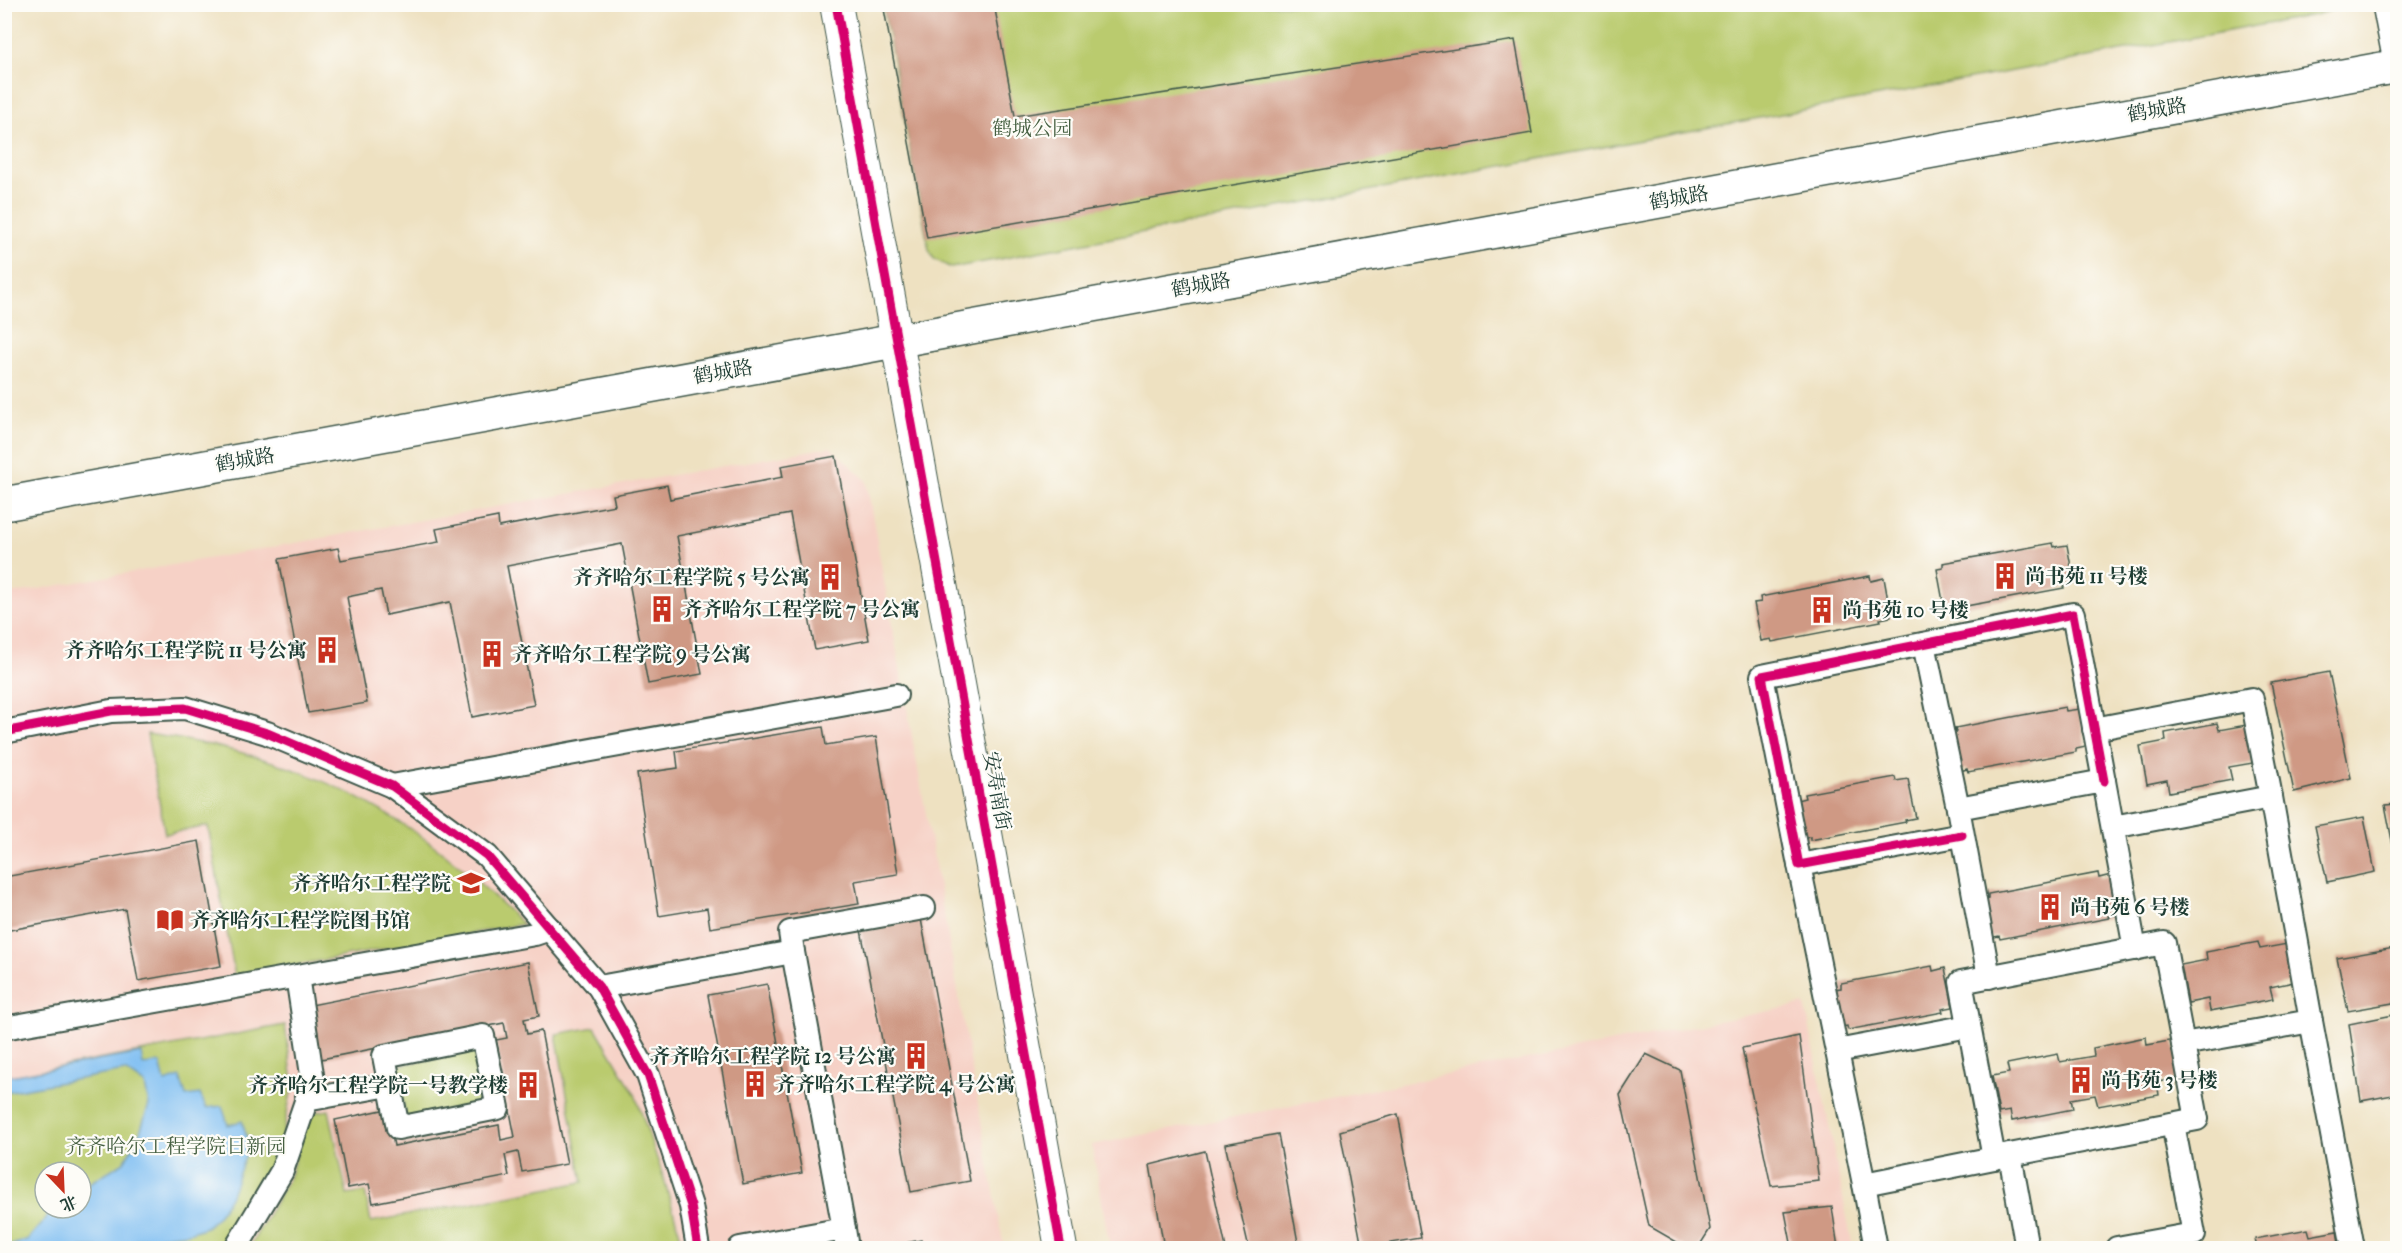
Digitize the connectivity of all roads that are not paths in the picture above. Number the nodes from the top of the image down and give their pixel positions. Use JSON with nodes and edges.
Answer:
{"nodes":[{"id":1,"x":836,"y":4,"type":"edge"},
{"id":2,"x":2389,"y":4,"type":"edge"},
{"id":3,"x":2397,"y":51,"type":"edge"},
{"id":4,"x":2397,"y":66,"type":"edge"},
{"id":5,"x":897,"y":340,"type":"junction"},
{"id":6,"x":4,"y":504,"type":"edge"},
{"id":7,"x":1924,"y":644,"type":"junction"},
{"id":8,"x":896,"y":695,"type":"dead end"},
{"id":9,"x":2094,"y":729,"type":"junction"},
{"id":10,"x":4,"y":732,"type":"edge"},
{"id":11,"x":2104,"y":781,"type":"junction"},
{"id":12,"x":392,"y":786,"type":"junction"},
{"id":13,"x":2271,"y":797,"type":"junction"},
{"id":14,"x":1958,"y":808,"type":"junction"},
{"id":15,"x":2113,"y":827,"type":"junction"},
{"id":16,"x":1962,"y":835,"type":"junction"},
{"id":17,"x":1799,"y":865,"type":"junction"},
{"id":18,"x":924,"y":908,"type":"dead end"},
{"id":19,"x":550,"y":929,"type":"junction"},
{"id":20,"x":2135,"y":949,"type":"junction"},
{"id":21,"x":794,"y":952,"type":"junction"},
{"id":22,"x":297,"y":976,"type":"junction"},
{"id":23,"x":1989,"y":977,"type":"junction"},
{"id":24,"x":599,"y":987,"type":"junction"},
{"id":25,"x":2311,"y":1022,"type":"junction"},
{"id":26,"x":1969,"y":1026,"type":"junction"},
{"id":27,"x":4,"y":1028,"type":"edge"},
{"id":28,"x":2183,"y":1044,"type":"junction"},
{"id":29,"x":1837,"y":1051,"type":"junction"},
{"id":30,"x":389,"y":1085,"type":"junction"},
{"id":31,"x":306,"y":1100,"type":"junction"},
{"id":32,"x":2173,"y":1124,"type":"junction"},
{"id":33,"x":2002,"y":1156,"type":"junction"},
{"id":34,"x":1864,"y":1184,"type":"junction"},
{"id":35,"x":846,"y":1239,"type":"edge"},
{"id":36,"x":236,"y":1248,"type":"edge"},
{"id":37,"x":698,"y":1248,"type":"edge"},
{"id":38,"x":740,"y":1248,"type":"edge"},
{"id":39,"x":1061,"y":1248,"type":"edge"},
{"id":40,"x":1876,"y":1248,"type":"edge"},
{"id":41,"x":2027,"y":1248,"type":"edge"},
{"id":42,"x":2117,"y":1248,"type":"edge"},
{"id":43,"x":2353,"y":1248,"type":"edge"}],
"edges":[{"from":1,"to":5,"type":"street","name":"安寿南街"},
{"from":2,"to":3,"type":"main road"},
{"from":4,"to":5,"type":"main road","name":"鹤城路"},
{"from":5,"to":6,"type":"main road","name":"鹤城路"},
{"from":5,"to":39,"type":"street","name":"安寿南街"},
{"from":7,"to":9,"type":"street"},
{"from":7,"to":14,"type":"street"},
{"from":7,"to":17,"type":"street"},
{"from":8,"to":12,"type":"street"},
{"from":9,"to":11,"type":"street"},
{"from":9,"to":13,"type":"street"},
{"from":10,"to":12,"type":"street"},
{"from":11,"to":14,"type":"street"},
{"from":11,"to":15,"type":"street"},
{"from":12,"to":19,"type":"street"},
{"from":13,"to":15,"type":"street"},
{"from":13,"to":25,"type":"street"},
{"from":14,"to":16,"type":"street"},
{"from":15,"to":20,"type":"street"},
{"from":16,"to":17,"type":"street"},
{"from":16,"to":23,"type":"street"},
{"from":17,"to":29,"type":"street"},
{"from":18,"to":21,"type":"street"},
{"from":19,"to":22,"type":"street"},
{"from":19,"to":24,"type":"street"},
{"from":20,"to":23,"type":"street"},
{"from":20,"to":28,"type":"street"},
{"from":21,"to":24,"type":"street"},
{"from":21,"to":35,"type":"street"},
{"from":22,"to":27,"type":"street"},
{"from":22,"to":31,"type":"street"},
{"from":23,"to":26,"type":"street"},
{"from":24,"to":37,"type":"street"},
{"from":25,"to":28,"type":"street"},
{"from":25,"to":43,"type":"street"},
{"from":26,"to":29,"type":"street"},
{"from":26,"to":33,"type":"street"},
{"from":28,"to":32,"type":"street"},
{"from":29,"to":34,"type":"street"},
{"from":30,"to":30,"type":"street"},
{"from":30,"to":31,"type":"street"},
{"from":31,"to":36,"type":"street"},
{"from":32,"to":33,"type":"street"},
{"from":32,"to":42,"type":"street"},
{"from":33,"to":34,"type":"street"},
{"from":33,"to":41,"type":"street"},
{"from":34,"to":40,"type":"street"},
{"from":35,"to":38,"type":"street"}]}
